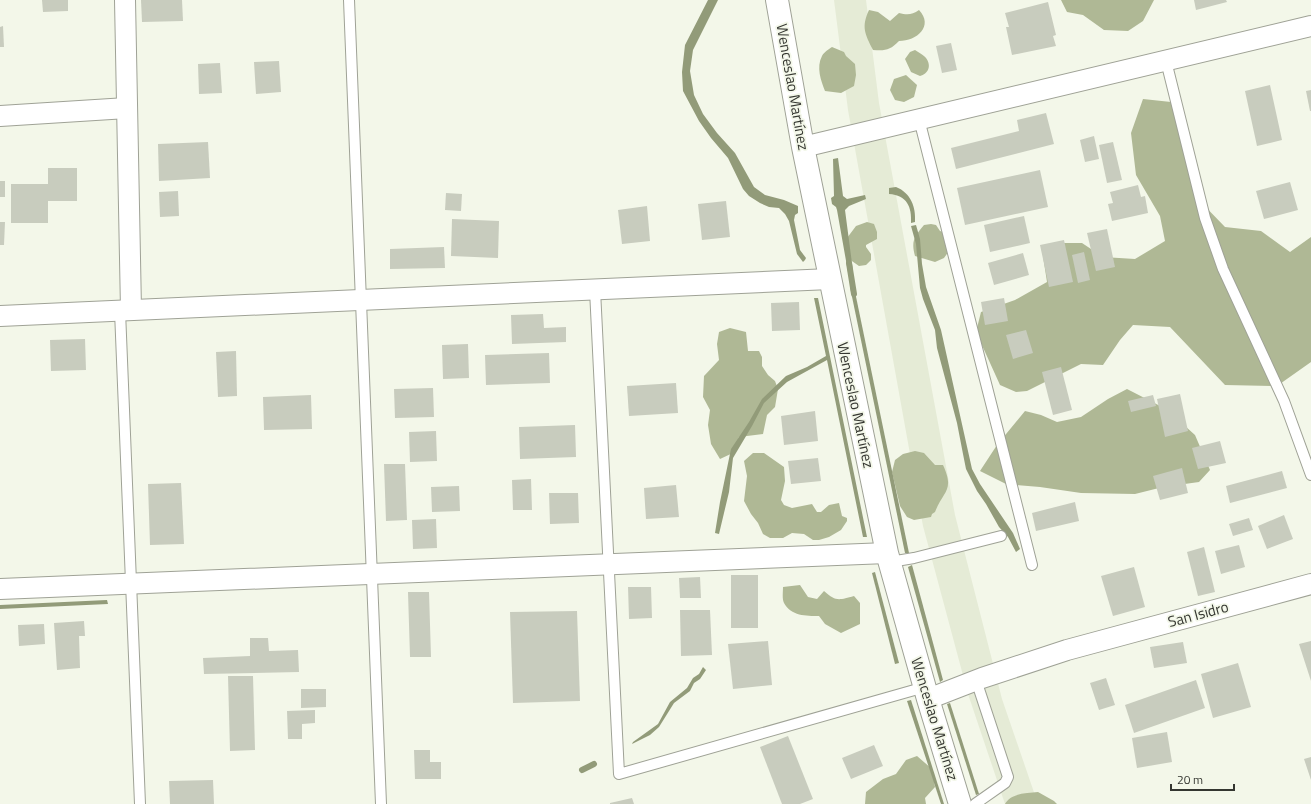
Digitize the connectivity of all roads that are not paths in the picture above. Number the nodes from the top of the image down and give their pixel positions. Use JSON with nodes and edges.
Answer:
{"nodes":[{"id":1,"x":125,"y":0,"type":"edge"},
{"id":2,"x":348,"y":0,"type":"edge"},
{"id":3,"x":777,"y":0,"type":"edge"},
{"id":4,"x":1311,"y":26,"type":"edge"},
{"id":5,"x":1166,"y":61,"type":"junction"},
{"id":6,"x":127,"y":108,"type":"junction"},
{"id":7,"x":0,"y":116,"type":"edge"},
{"id":8,"x":919,"y":119,"type":"junction"},
{"id":9,"x":803,"y":147,"type":"junction"},
{"id":10,"x":830,"y":279,"type":"junction"},
{"id":11,"x":595,"y":290,"type":"junction"},
{"id":12,"x":361,"y":300,"type":"junction"},
{"id":13,"x":125,"y":311,"type":"junction"},
{"id":14,"x":0,"y":316,"type":"edge"},
{"id":15,"x":1311,"y":475,"type":"edge"},
{"id":16,"x":1001,"y":536,"type":"dead end"},
{"id":17,"x":888,"y":558,"type":"junction"},
{"id":18,"x":609,"y":564,"type":"junction"},
{"id":19,"x":1032,"y":565,"type":"dead end"},
{"id":20,"x":372,"y":574,"type":"junction"},
{"id":21,"x":130,"y":583,"type":"junction"},
{"id":22,"x":1311,"y":584,"type":"edge"},
{"id":23,"x":0,"y":589,"type":"edge"},
{"id":24,"x":976,"y":680,"type":"junction"},
{"id":25,"x":926,"y":693,"type":"junction"},
{"id":26,"x":140,"y":804,"type":"edge"},
{"id":27,"x":381,"y":804,"type":"edge"},
{"id":28,"x":960,"y":804,"type":"edge"},
{"id":29,"x":975,"y":804,"type":"edge"}],
"edges":[{"from":1,"to":6,"type":"street"},
{"from":2,"to":12,"type":"lane"},
{"from":3,"to":9,"type":"main road","name":"Wenceslao Martínez"},
{"from":4,"to":5,"type":"street"},
{"from":5,"to":8,"type":"street"},
{"from":5,"to":15,"type":"lane"},
{"from":6,"to":7,"type":"street"},
{"from":6,"to":13,"type":"street"},
{"from":8,"to":9,"type":"street"},
{"from":8,"to":19,"type":"lane"},
{"from":9,"to":10,"type":"main road","name":"Wenceslao Martínez"},
{"from":10,"to":11,"type":"street"},
{"from":10,"to":17,"type":"main road","name":"Wenceslao Martínez"},
{"from":11,"to":12,"type":"street"},
{"from":11,"to":18,"type":"lane"},
{"from":12,"to":13,"type":"street"},
{"from":12,"to":20,"type":"lane"},
{"from":13,"to":14,"type":"street"},
{"from":13,"to":21,"type":"lane"},
{"from":16,"to":17,"type":"lane"},
{"from":17,"to":18,"type":"street"},
{"from":17,"to":25,"type":"main road","name":"Wenceslao Martínez"},
{"from":18,"to":20,"type":"street"},
{"from":18,"to":25,"type":"lane"},
{"from":20,"to":21,"type":"street"},
{"from":20,"to":27,"type":"lane"},
{"from":21,"to":23,"type":"street"},
{"from":21,"to":26,"type":"lane"},
{"from":22,"to":24,"type":"street","name":"San Isidro"},
{"from":24,"to":25,"type":"street","name":"San Isidro"},
{"from":24,"to":29,"type":"lane"},
{"from":25,"to":28,"type":"main road","name":"Wenceslao Martínez"}]}
